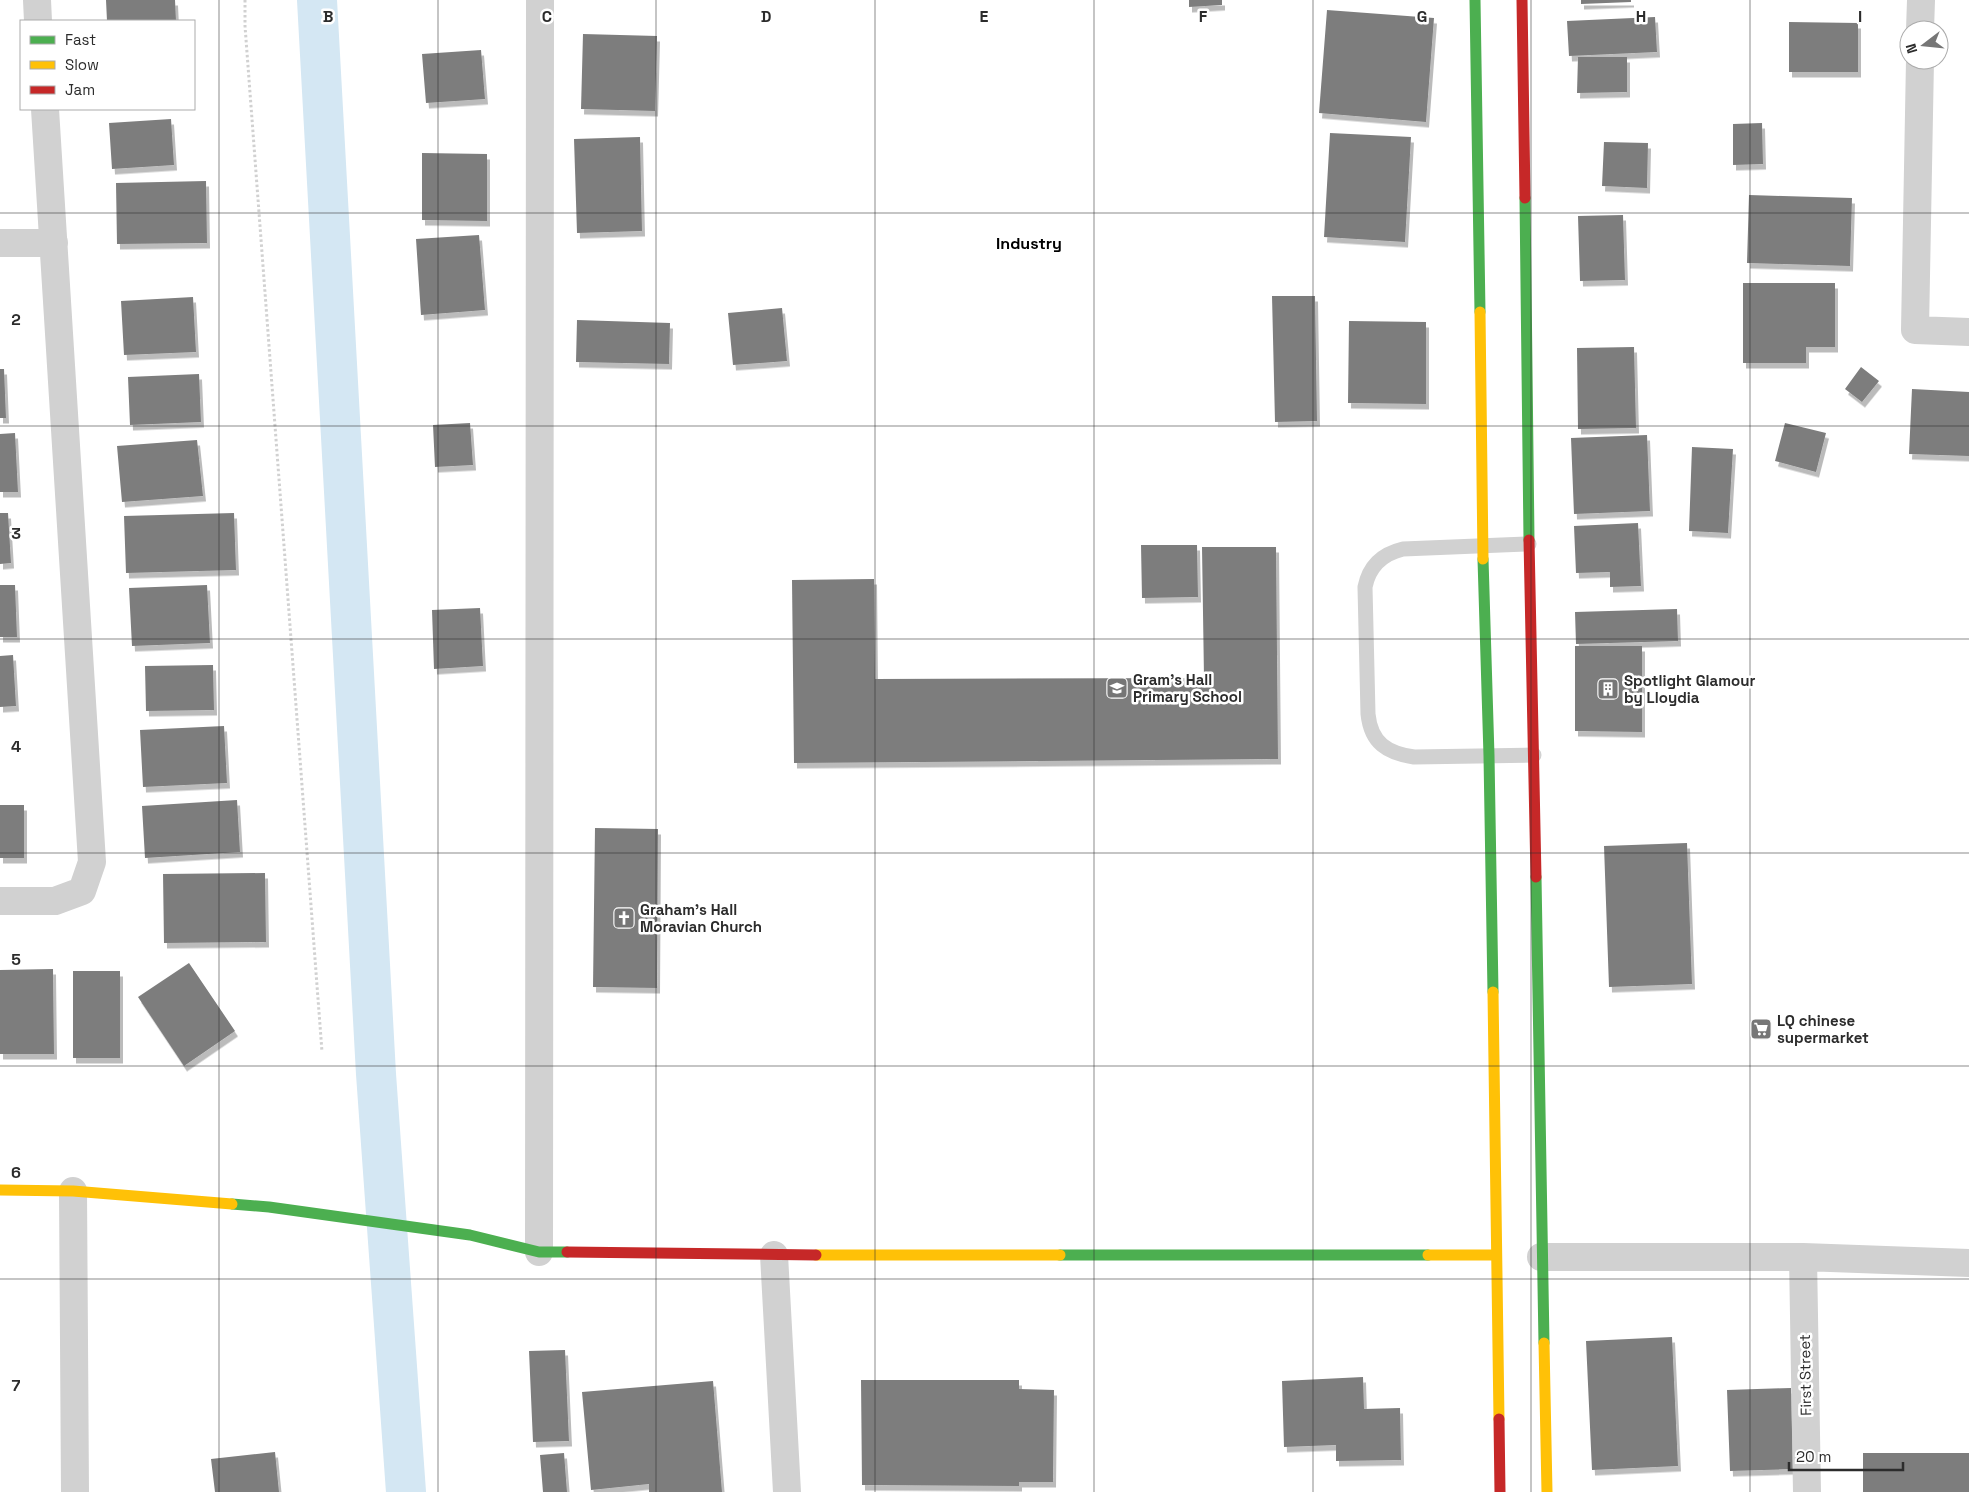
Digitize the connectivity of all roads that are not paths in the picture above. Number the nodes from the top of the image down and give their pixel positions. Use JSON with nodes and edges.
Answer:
{"nodes":[{"id":1,"x":37,"y":0,"type":"edge"},
{"id":2,"x":540,"y":0,"type":"edge"},
{"id":3,"x":1475,"y":0,"type":"edge"},
{"id":4,"x":1522,"y":0,"type":"edge"},
{"id":5,"x":1921,"y":0,"type":"edge"},
{"id":6,"x":38,"y":20,"type":"edge"},
{"id":7,"x":1920,"y":20,"type":"edge"},
{"id":8,"x":1920,"y":70,"type":"edge"},
{"id":9,"x":45,"y":110,"type":"edge"},
{"id":10,"x":0,"y":243,"type":"edge"},
{"id":11,"x":54,"y":243,"type":"junction"},
{"id":12,"x":1969,"y":332,"type":"edge"},
{"id":13,"x":1529,"y":544,"type":"junction"},
{"id":14,"x":1483,"y":546,"type":"junction"},
{"id":15,"x":1534,"y":755,"type":"junction"},
{"id":16,"x":1489,"y":756,"type":"junction"},
{"id":17,"x":0,"y":901,"type":"edge"},
{"id":18,"x":0,"y":1190,"type":"edge"},
{"id":19,"x":73,"y":1191,"type":"junction"},
{"id":20,"x":539,"y":1252,"type":"junction"},
{"id":21,"x":774,"y":1255,"type":"junction"},
{"id":22,"x":1496,"y":1255,"type":"junction"},
{"id":23,"x":1542,"y":1257,"type":"junction"},
{"id":24,"x":1803,"y":1257,"type":"junction"},
{"id":25,"x":1969,"y":1263,"type":"edge"},
{"id":26,"x":75,"y":1492,"type":"edge"},
{"id":27,"x":786,"y":1492,"type":"edge"},
{"id":28,"x":1500,"y":1492,"type":"edge"},
{"id":29,"x":1547,"y":1492,"type":"edge"},
{"id":30,"x":1807,"y":1492,"type":"edge"}],
"edges":[{"from":1,"to":6,"type":"street"},
{"from":2,"to":20,"type":"street"},
{"from":3,"to":14,"type":"main road"},
{"from":4,"to":13,"type":"main road"},
{"from":5,"to":7,"type":"street"},
{"from":8,"to":12,"type":"street"},
{"from":9,"to":11,"type":"street"},
{"from":10,"to":11,"type":"street"},
{"from":11,"to":17,"type":"street"},
{"from":13,"to":14,"type":"lane"},
{"from":13,"to":15,"type":"main road"},
{"from":14,"to":16,"type":"main road"},
{"from":14,"to":16,"type":"lane"},
{"from":15,"to":16,"type":"lane"},
{"from":15,"to":23,"type":"main road"},
{"from":16,"to":22,"type":"main road"},
{"from":18,"to":19,"type":"main road"},
{"from":19,"to":20,"type":"main road"},
{"from":19,"to":26,"type":"street"},
{"from":20,"to":21,"type":"main road"},
{"from":21,"to":22,"type":"main road"},
{"from":21,"to":27,"type":"street"},
{"from":22,"to":28,"type":"main road"},
{"from":23,"to":24,"type":"street"},
{"from":23,"to":29,"type":"main road"},
{"from":24,"to":25,"type":"street"},
{"from":24,"to":30,"type":"street","name":"First Street"}]}
